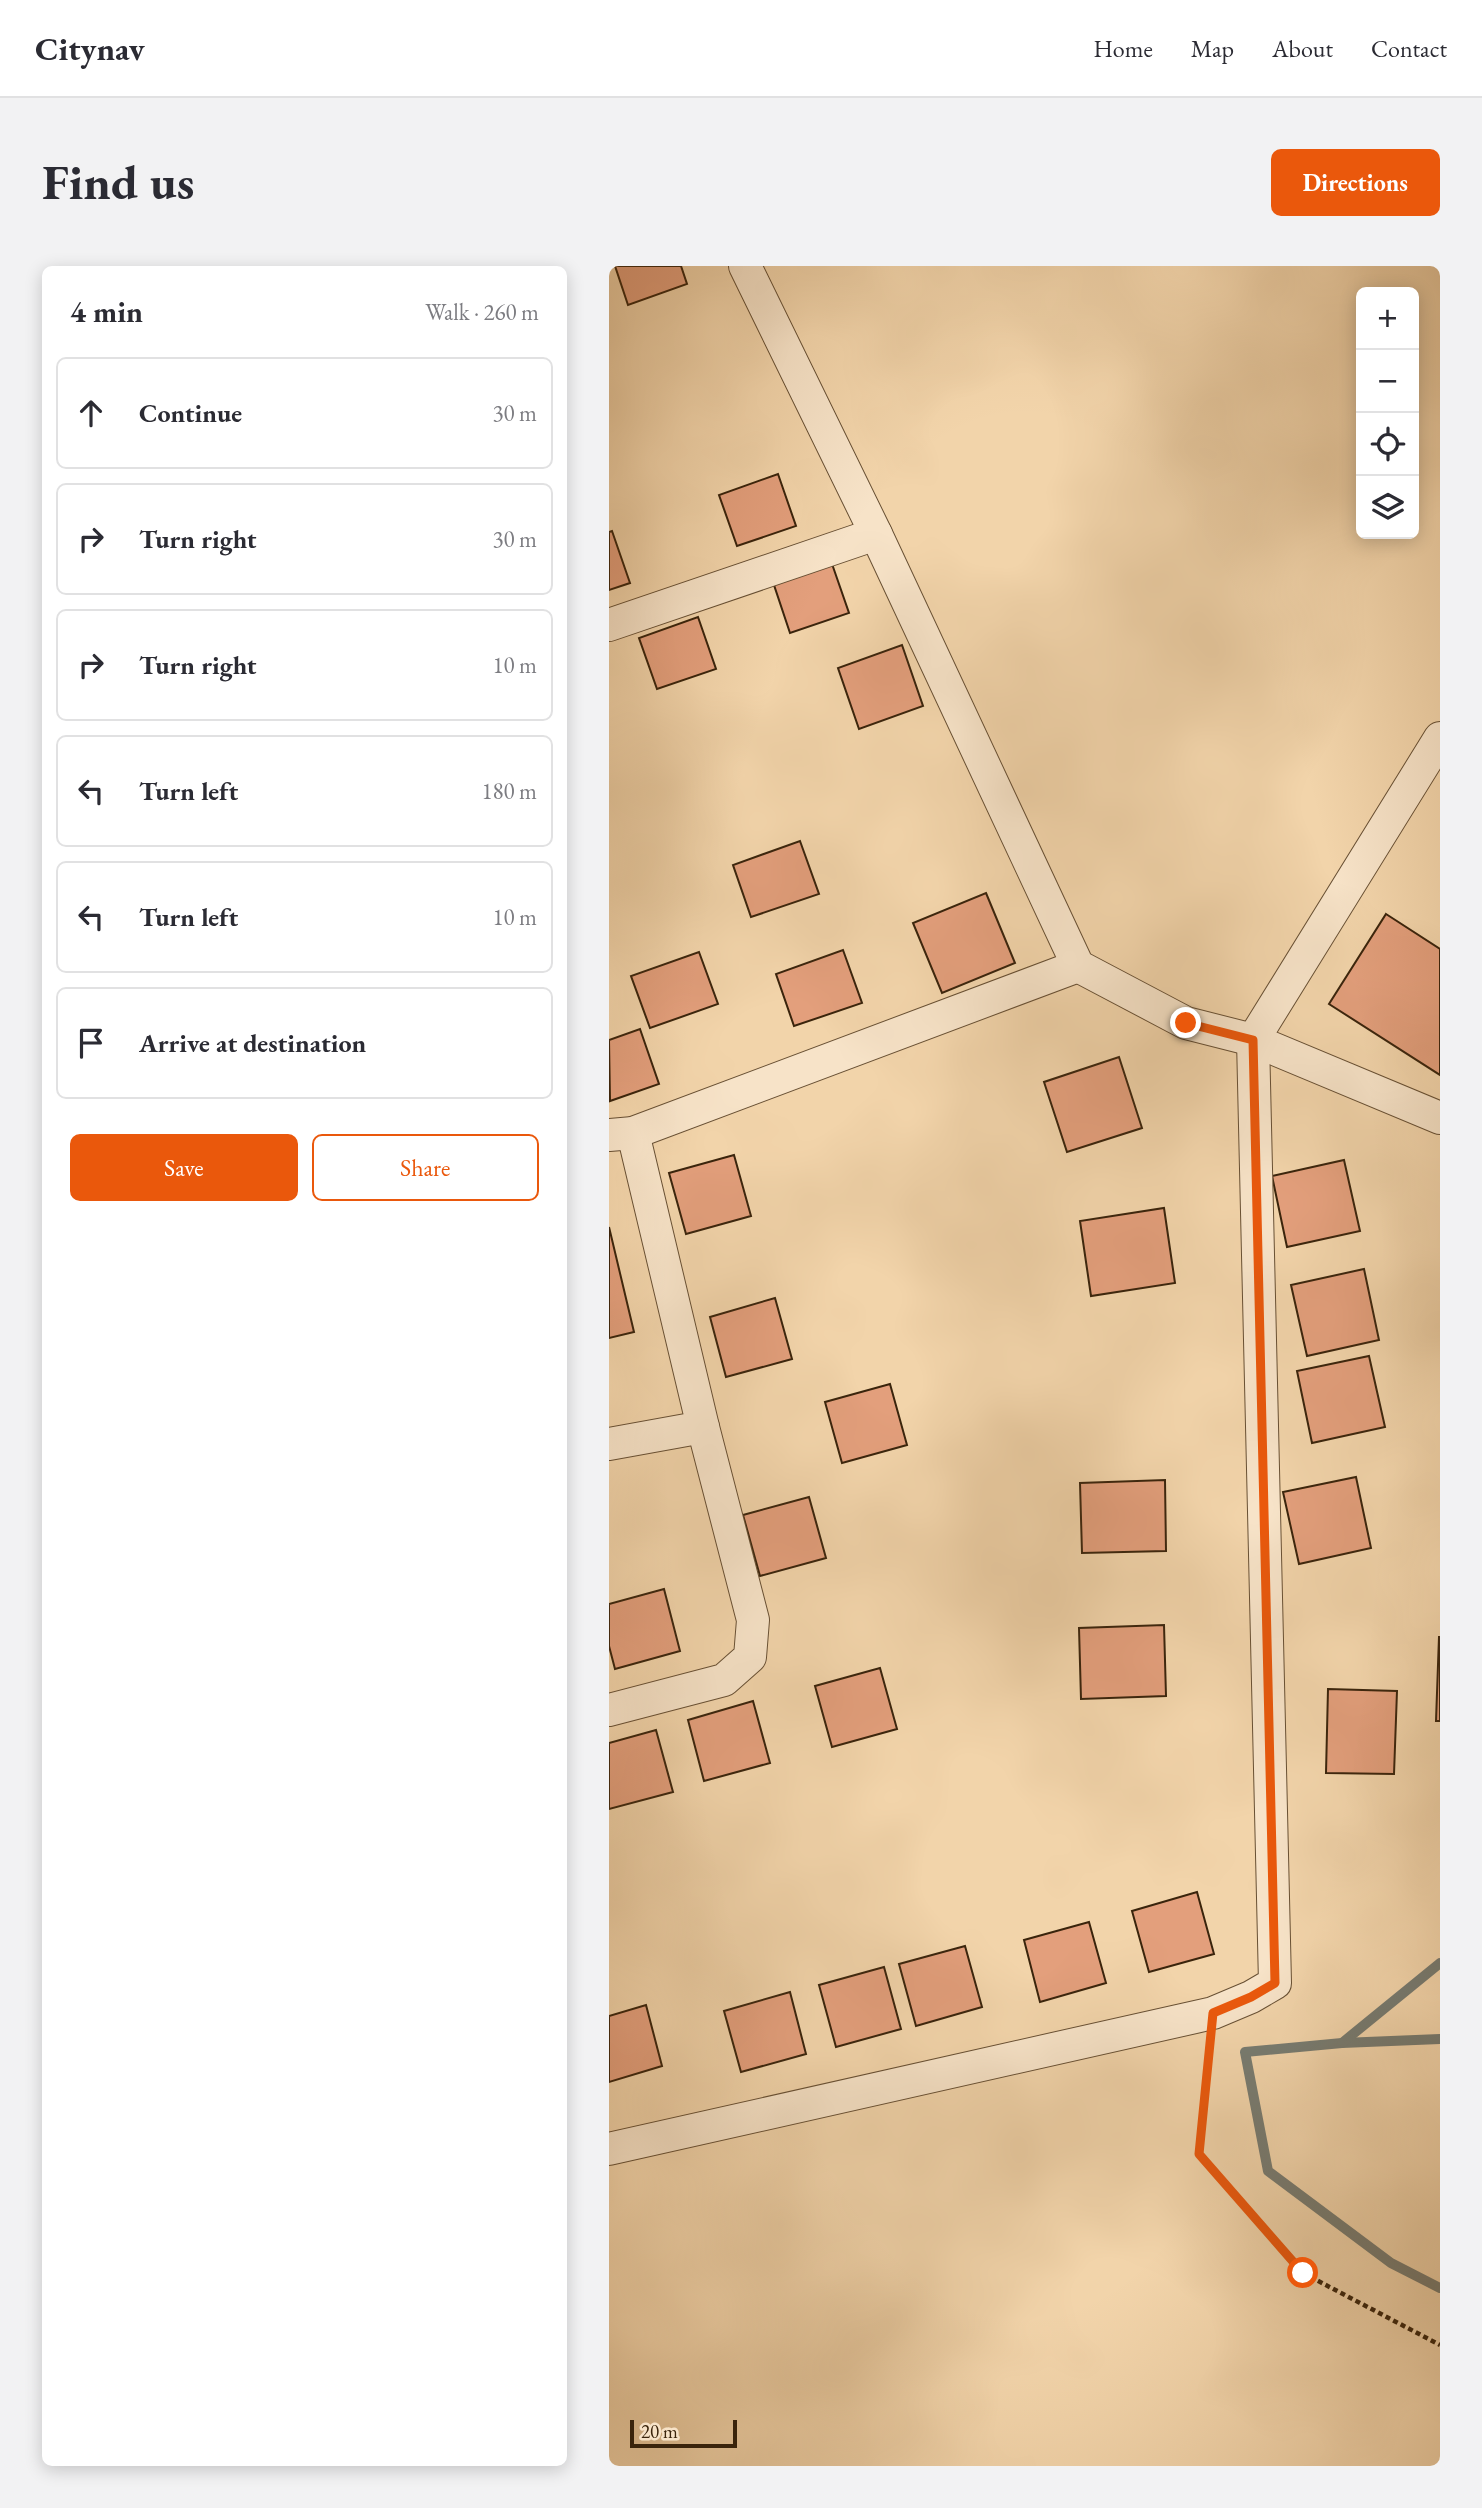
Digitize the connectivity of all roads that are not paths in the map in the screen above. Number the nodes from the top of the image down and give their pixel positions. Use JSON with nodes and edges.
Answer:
{"nodes":[{"id":1,"x":745,"y":266,"type":"edge"},
{"id":2,"x":876,"y":534,"type":"junction"},
{"id":3,"x":609,"y":625,"type":"edge"},
{"id":4,"x":1440,"y":738,"type":"edge"},
{"id":5,"x":1078,"y":966,"type":"junction"},
{"id":6,"x":1253,"y":1040,"type":"junction"},
{"id":7,"x":1440,"y":1118,"type":"edge"},
{"id":8,"x":621,"y":1134,"type":"edge"},
{"id":9,"x":703,"y":1427,"type":"junction"},
{"id":10,"x":609,"y":1444,"type":"edge"},
{"id":11,"x":609,"y":1710,"type":"edge"},
{"id":12,"x":609,"y":2149,"type":"edge"}],
"edges":[{"from":1,"to":2,"type":"street"},
{"from":2,"to":3,"type":"street"},
{"from":2,"to":5,"type":"street"},
{"from":4,"to":6,"type":"street"},
{"from":5,"to":6,"type":"street"},
{"from":5,"to":8,"type":"street"},
{"from":6,"to":7,"type":"street"},
{"from":6,"to":12,"type":"street"},
{"from":8,"to":9,"type":"street"},
{"from":9,"to":10,"type":"street"},
{"from":9,"to":11,"type":"street"}]}
